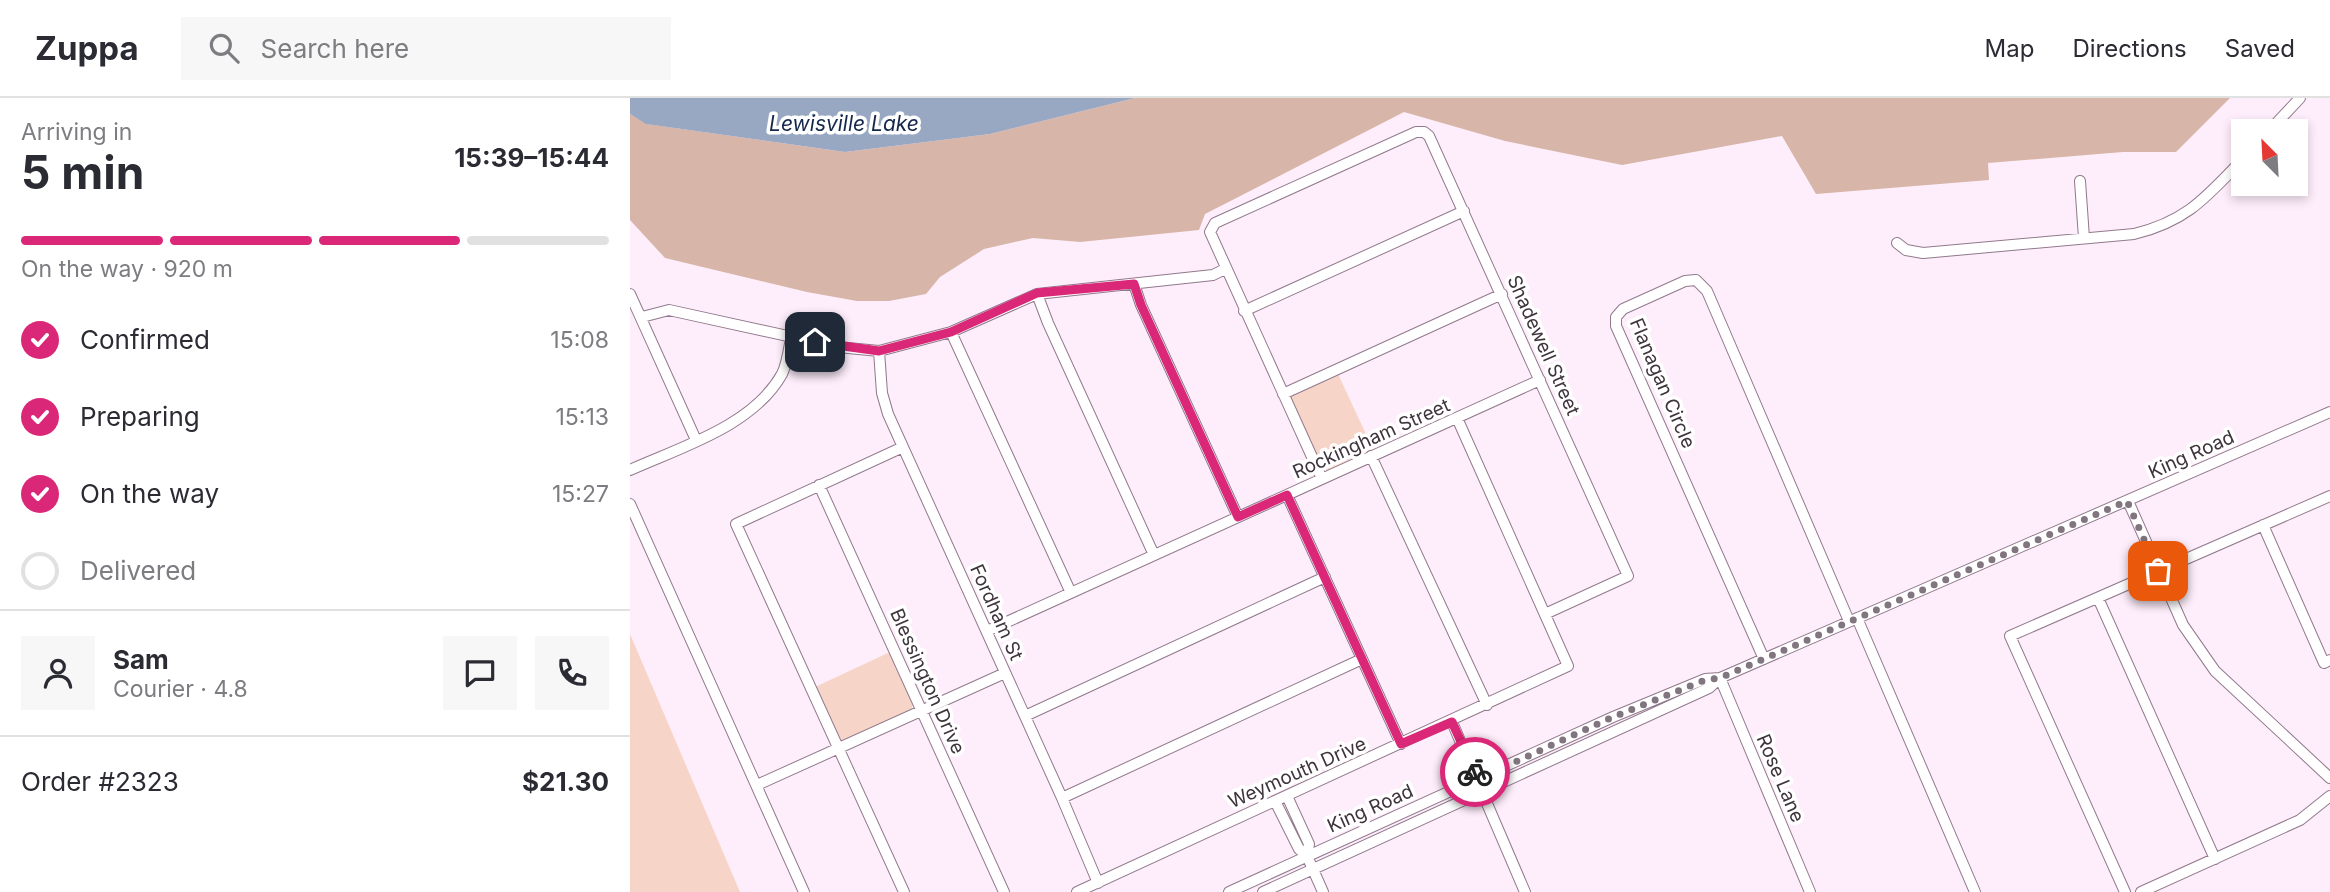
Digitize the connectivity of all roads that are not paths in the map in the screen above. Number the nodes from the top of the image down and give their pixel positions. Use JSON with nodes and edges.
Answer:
{"nodes":[{"id":1,"x":2300,"y":98,"type":"edge"},
{"id":2,"x":2280,"y":119,"type":"edge"},
{"id":3,"x":2231,"y":171,"type":"edge"},
{"id":4,"x":2080,"y":181,"type":"dead end"},
{"id":5,"x":1464,"y":211,"type":"junction"},
{"id":6,"x":2084,"y":238,"type":"junction"},
{"id":7,"x":1897,"y":243,"type":"dead end"},
{"id":8,"x":1225,"y":269,"type":"junction"},
{"id":9,"x":1134,"y":284,"type":"junction"},
{"id":10,"x":1037,"y":293,"type":"junction"},
{"id":11,"x":630,"y":294,"type":"edge"},
{"id":12,"x":1502,"y":294,"type":"junction"},
{"id":13,"x":1244,"y":311,"type":"junction"},
{"id":14,"x":642,"y":317,"type":"junction"},
{"id":15,"x":951,"y":332,"type":"junction"},
{"id":16,"x":792,"y":338,"type":"junction"},
{"id":17,"x":879,"y":351,"type":"junction"},
{"id":18,"x":1540,"y":380,"type":"junction"},
{"id":19,"x":1283,"y":394,"type":"junction"},
{"id":20,"x":2330,"y":412,"type":"edge"},
{"id":21,"x":1457,"y":418,"type":"junction"},
{"id":22,"x":696,"y":440,"type":"junction"},
{"id":23,"x":903,"y":447,"type":"junction"},
{"id":24,"x":1371,"y":456,"type":"junction"},
{"id":25,"x":630,"y":470,"type":"edge"},
{"id":26,"x":1322,"y":479,"type":"junction"},
{"id":27,"x":820,"y":485,"type":"junction"},
{"id":28,"x":1287,"y":495,"type":"junction"},
{"id":29,"x":2330,"y":496,"type":"edge"},
{"id":30,"x":2127,"y":501,"type":"junction"},
{"id":31,"x":630,"y":504,"type":"edge"},
{"id":32,"x":1238,"y":517,"type":"junction"},
{"id":33,"x":2263,"y":525,"type":"junction"},
{"id":34,"x":1154,"y":555,"type":"junction"},
{"id":35,"x":2158,"y":571,"type":"junction"},
{"id":36,"x":1325,"y":577,"type":"junction"},
{"id":37,"x":1071,"y":593,"type":"junction"},
{"id":38,"x":2098,"y":598,"type":"junction"},
{"id":39,"x":1545,"y":614,"type":"junction"},
{"id":40,"x":1853,"y":620,"type":"junction"},
{"id":41,"x":987,"y":631,"type":"junction"},
{"id":42,"x":1362,"y":659,"type":"junction"},
{"id":43,"x":1764,"y":659,"type":"junction"},
{"id":44,"x":2327,"y":661,"type":"edge"},
{"id":45,"x":1006,"y":673,"type":"junction"},
{"id":46,"x":1720,"y":678,"type":"junction"},
{"id":47,"x":1487,"y":705,"type":"junction"},
{"id":48,"x":922,"y":711,"type":"junction"},
{"id":49,"x":1025,"y":716,"type":"junction"},
{"id":50,"x":1452,"y":722,"type":"junction"},
{"id":51,"x":1561,"y":741,"type":"junction"},
{"id":52,"x":1401,"y":744,"type":"junction"},
{"id":53,"x":839,"y":748,"type":"junction"},
{"id":54,"x":1567,"y":753,"type":"junction"},
{"id":55,"x":2330,"y":778,"type":"edge"},
{"id":56,"x":1478,"y":779,"type":"junction"},
{"id":57,"x":757,"y":785,"type":"junction"},
{"id":58,"x":1484,"y":792,"type":"junction"},
{"id":59,"x":1287,"y":796,"type":"junction"},
{"id":60,"x":2330,"y":796,"type":"edge"},
{"id":61,"x":1062,"y":798,"type":"junction"},
{"id":62,"x":1275,"y":801,"type":"junction"},
{"id":63,"x":1360,"y":832,"type":"junction"},
{"id":64,"x":1365,"y":845,"type":"junction"},
{"id":65,"x":1307,"y":856,"type":"junction"},
{"id":66,"x":2215,"y":859,"type":"junction"},
{"id":67,"x":1314,"y":869,"type":"junction"},
{"id":68,"x":1098,"y":883,"type":"junction"},
{"id":69,"x":804,"y":892,"type":"edge"},
{"id":70,"x":904,"y":892,"type":"edge"},
{"id":71,"x":1004,"y":892,"type":"edge"},
{"id":72,"x":1077,"y":892,"type":"edge"},
{"id":73,"x":1229,"y":892,"type":"edge"},
{"id":74,"x":1263,"y":892,"type":"edge"},
{"id":75,"x":1323,"y":892,"type":"edge"},
{"id":76,"x":1525,"y":892,"type":"edge"},
{"id":77,"x":1810,"y":892,"type":"edge"},
{"id":78,"x":1975,"y":892,"type":"edge"},
{"id":79,"x":2125,"y":892,"type":"edge"},
{"id":80,"x":2141,"y":892,"type":"edge"}],
"edges":[{"from":1,"to":2,"type":"street"},
{"from":3,"to":6,"type":"street"},
{"from":4,"to":6,"type":"street"},
{"from":5,"to":8,"type":"street","name":"Shadewell Street"},
{"from":5,"to":12,"type":"street","name":"Shadewell Street"},
{"from":5,"to":13,"type":"street"},
{"from":6,"to":7,"type":"street"},
{"from":8,"to":9,"type":"street"},
{"from":8,"to":13,"type":"street"},
{"from":9,"to":10,"type":"street"},
{"from":9,"to":32,"type":"street"},
{"from":10,"to":15,"type":"street"},
{"from":10,"to":34,"type":"street"},
{"from":11,"to":14,"type":"street"},
{"from":12,"to":18,"type":"street","name":"Shadewell Street"},
{"from":12,"to":19,"type":"street"},
{"from":13,"to":19,"type":"street"},
{"from":14,"to":16,"type":"street"},
{"from":14,"to":22,"type":"street"},
{"from":15,"to":17,"type":"street"},
{"from":15,"to":37,"type":"street"},
{"from":16,"to":17,"type":"street"},
{"from":16,"to":22,"type":"street"},
{"from":17,"to":23,"type":"street","name":"Fordham St"},
{"from":18,"to":21,"type":"street","name":"Rockingham Street"},
{"from":18,"to":39,"type":"street","name":"Shadewell Street"},
{"from":19,"to":26,"type":"street"},
{"from":20,"to":30,"type":"street","name":"King Road"},
{"from":21,"to":24,"type":"street","name":"Rockingham Street"},
{"from":21,"to":39,"type":"street"},
{"from":22,"to":25,"type":"street"},
{"from":23,"to":27,"type":"street"},
{"from":23,"to":41,"type":"street","name":"Fordham St"},
{"from":24,"to":26,"type":"street","name":"Rockingham Street"},
{"from":24,"to":47,"type":"street"},
{"from":26,"to":28,"type":"street","name":"Rockingham Street"},
{"from":27,"to":48,"type":"street","name":"Blessington Drive"},
{"from":27,"to":53,"type":"street"},
{"from":28,"to":32,"type":"street","name":"Rockingham Street"},
{"from":28,"to":36,"type":"street"},
{"from":29,"to":33,"type":"street"},
{"from":30,"to":35,"type":"street"},
{"from":30,"to":40,"type":"street","name":"King Road"},
{"from":31,"to":57,"type":"street"},
{"from":32,"to":34,"type":"street","name":"Rockingham Street"},
{"from":33,"to":35,"type":"street"},
{"from":33,"to":44,"type":"street"},
{"from":34,"to":37,"type":"street","name":"Rockingham Street"},
{"from":35,"to":38,"type":"street"},
{"from":35,"to":55,"type":"street"},
{"from":36,"to":42,"type":"street"},
{"from":36,"to":49,"type":"street"},
{"from":37,"to":41,"type":"street","name":"Rockingham Street"},
{"from":38,"to":66,"type":"street"},
{"from":38,"to":79,"type":"street"},
{"from":39,"to":47,"type":"street","name":"Weymouth Drive"},
{"from":40,"to":43,"type":"street","name":"King Road"},
{"from":40,"to":43,"type":"street","name":"Flanagan Circle"},
{"from":40,"to":78,"type":"street"},
{"from":41,"to":45,"type":"street","name":"Fordham St"},
{"from":42,"to":52,"type":"street"},
{"from":42,"to":61,"type":"street"},
{"from":43,"to":46,"type":"street","name":"King Road"},
{"from":45,"to":48,"type":"street"},
{"from":45,"to":49,"type":"street","name":"Fordham St"},
{"from":46,"to":51,"type":"street","name":"King Road"},
{"from":46,"to":54,"type":"street","name":"King Road"},
{"from":46,"to":77,"type":"street","name":"Rose Lane"},
{"from":47,"to":50,"type":"street","name":"Weymouth Drive"},
{"from":48,"to":53,"type":"street"},
{"from":48,"to":71,"type":"street","name":"Blessington Drive"},
{"from":49,"to":61,"type":"street","name":"Fordham St"},
{"from":50,"to":52,"type":"street","name":"Weymouth Drive"},
{"from":50,"to":56,"type":"street"},
{"from":51,"to":54,"type":"street"},
{"from":51,"to":56,"type":"street","name":"King Road"},
{"from":52,"to":59,"type":"street","name":"Weymouth Drive"},
{"from":53,"to":57,"type":"street"},
{"from":53,"to":70,"type":"street"},
{"from":54,"to":58,"type":"street","name":"King Road"},
{"from":56,"to":58,"type":"street"},
{"from":56,"to":63,"type":"street","name":"King Road"},
{"from":57,"to":69,"type":"street"},
{"from":58,"to":64,"type":"street","name":"King Road"},
{"from":58,"to":76,"type":"street"},
{"from":59,"to":62,"type":"street","name":"Weymouth Drive"},
{"from":59,"to":65,"type":"street"},
{"from":60,"to":66,"type":"street"},
{"from":61,"to":68,"type":"street","name":"Fordham St"},
{"from":62,"to":65,"type":"street"},
{"from":62,"to":68,"type":"street","name":"Weymouth Drive"},
{"from":63,"to":64,"type":"street"},
{"from":63,"to":65,"type":"street","name":"King Road"},
{"from":64,"to":67,"type":"street","name":"King Road"},
{"from":65,"to":67,"type":"street"},
{"from":65,"to":73,"type":"street","name":"King Road"},
{"from":66,"to":80,"type":"street"},
{"from":67,"to":74,"type":"street","name":"King Road"},
{"from":67,"to":75,"type":"street"},
{"from":68,"to":72,"type":"street","name":"Weymouth Drive"}]}
